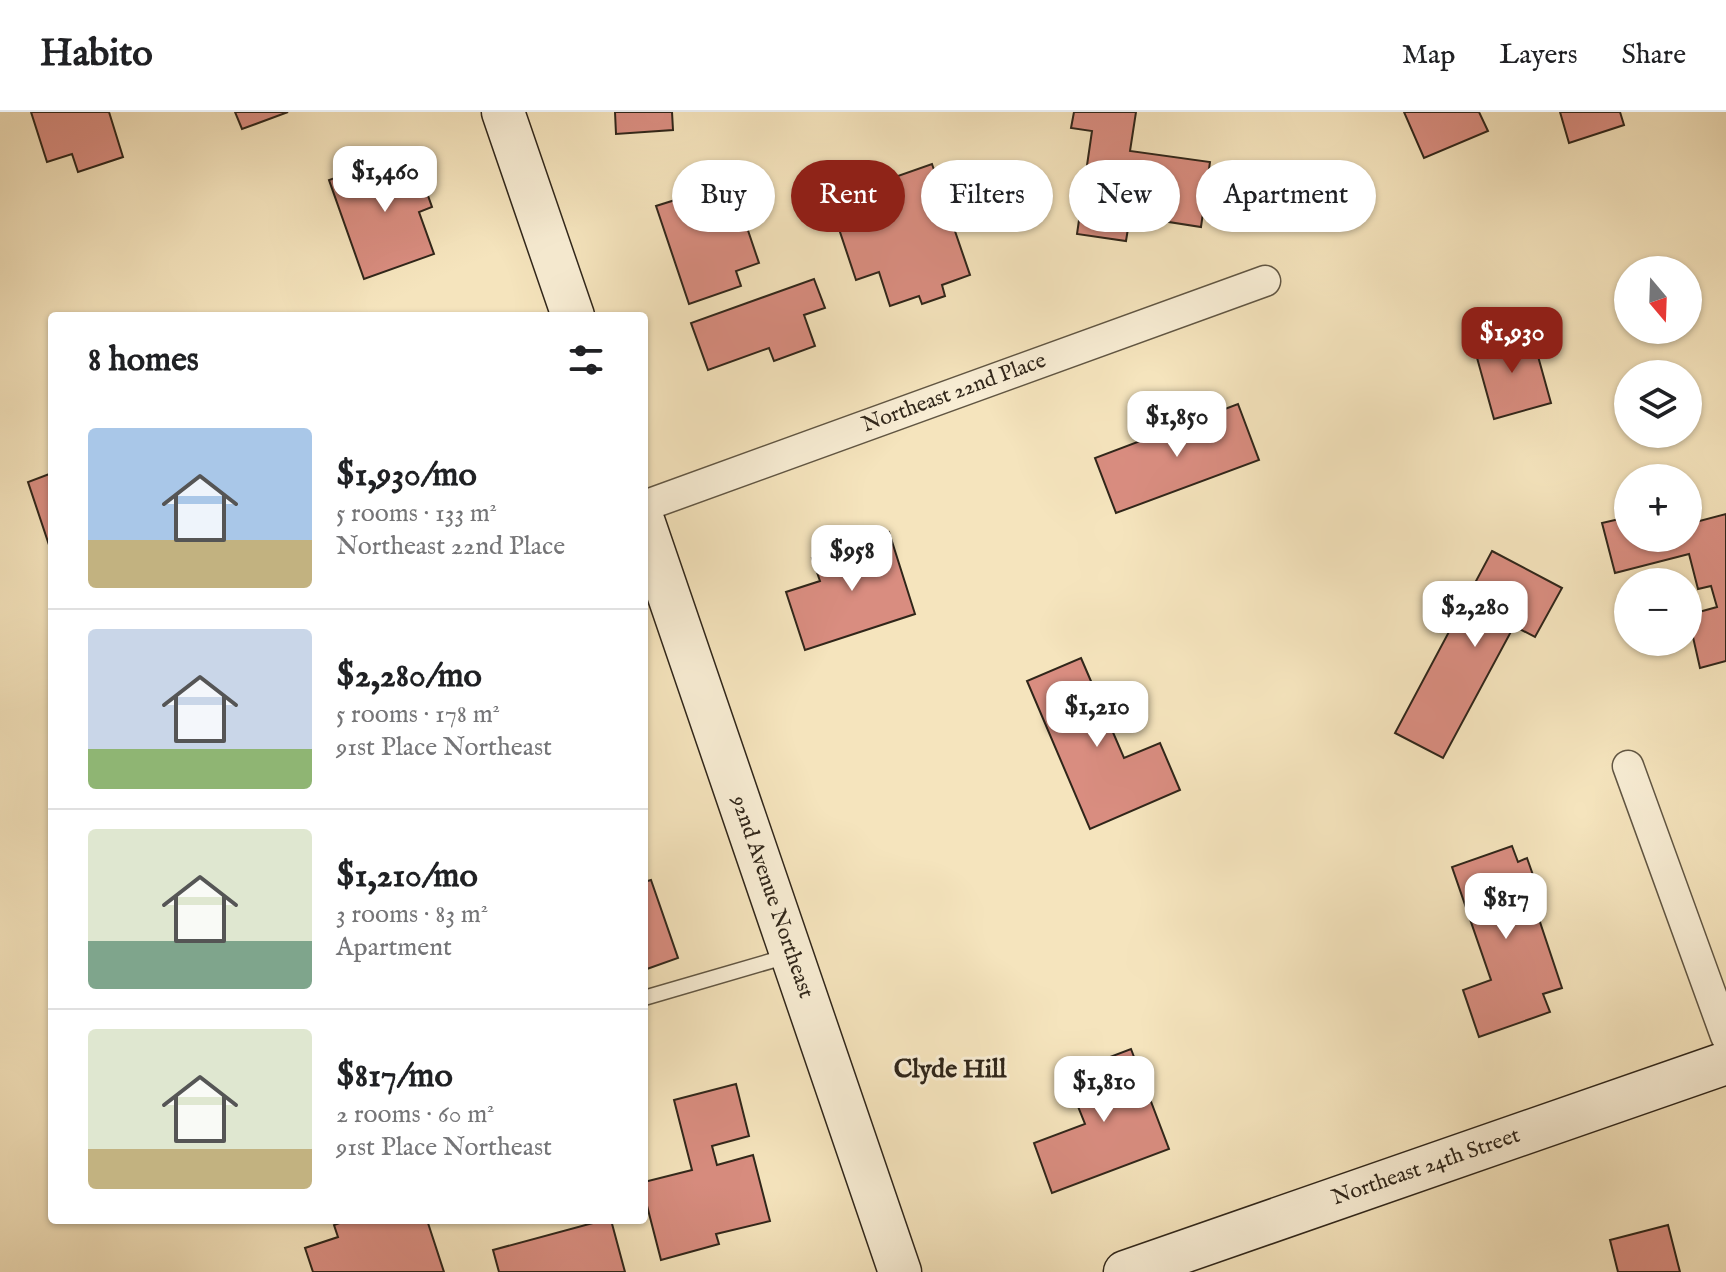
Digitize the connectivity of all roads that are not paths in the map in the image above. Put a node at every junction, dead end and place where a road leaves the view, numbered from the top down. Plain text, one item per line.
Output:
1 (503, 112) edge
2 (1265, 281) dead end
3 (572, 312) edge
4 (648, 505) edge
5 (648, 535) edge
6 (1628, 766) dead end
7 (792, 955) junction
8 (648, 997) edge
9 (1726, 1036) edge
10 (1726, 1063) edge
11 (900, 1272) edge
12 (1125, 1272) edge

1 - 3 main road
2 - 4 street, Northeast 22nd Place
5 - 7 main road, 92nd Avenue Northeast
6 - 9 street
7 - 8 lane
7 - 11 main road, 92nd Avenue Northeast
10 - 12 main road, Northeast 24th Street

